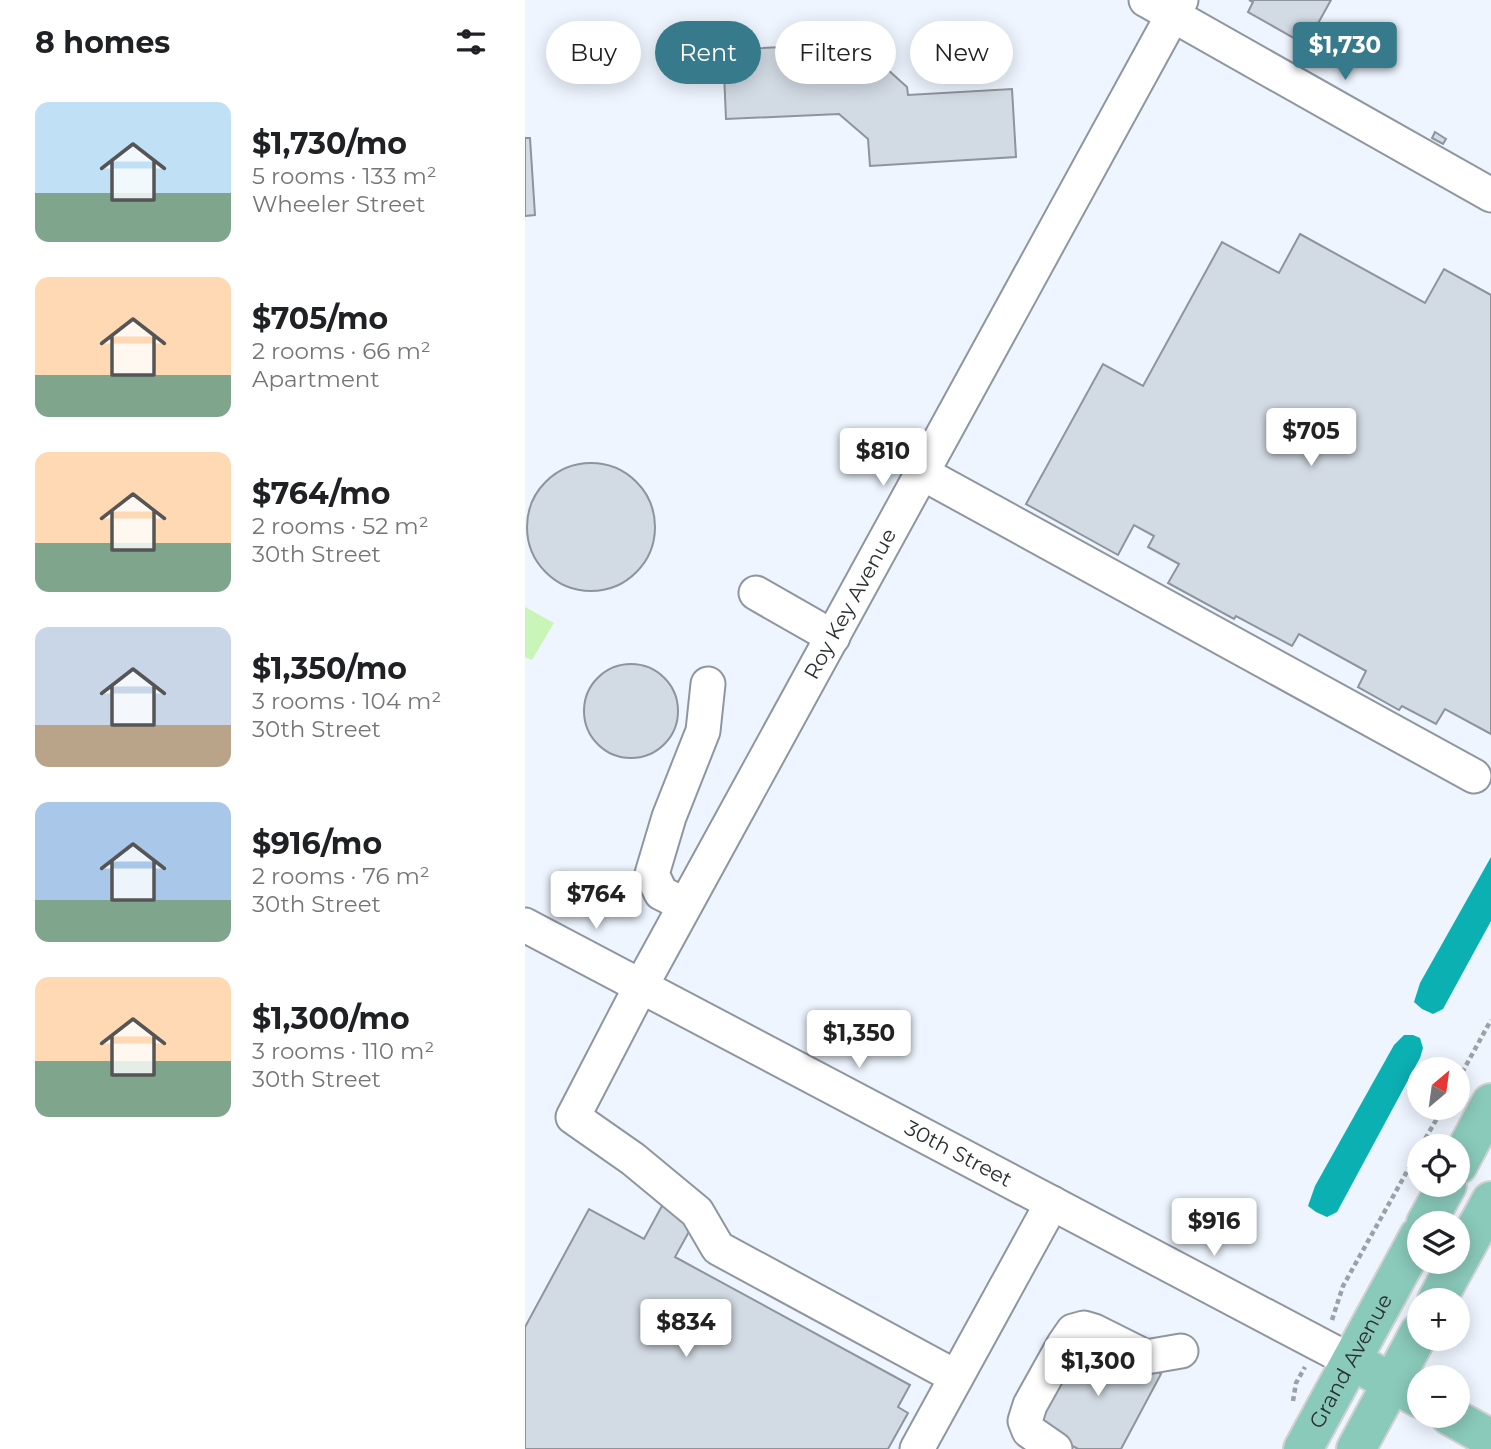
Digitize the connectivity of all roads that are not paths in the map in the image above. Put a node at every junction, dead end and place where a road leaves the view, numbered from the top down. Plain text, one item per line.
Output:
1 (1166, 5) edge
2 (1491, 195) edge
3 (922, 473) junction
4 (756, 593) dead end
5 (833, 637) junction
6 (708, 684) dead end
7 (1474, 776) dead end
8 (685, 905) junction
9 (525, 925) edge
10 (641, 986) junction
11 (1491, 1103) edge
12 (1470, 1142) edge
13 (1491, 1200) edge
14 (1052, 1203) junction
15 (1407, 1258) edge
16 (1443, 1288) edge
17 (1181, 1351) dead end
18 (1415, 1351) edge
19 (1351, 1361) junction
20 (957, 1377) junction
21 (1406, 1391) edge
22 (1470, 1427) edge
23 (1491, 1439) edge
24 (917, 1449) edge
25 (1055, 1449) edge
26 (1303, 1449) edge
27 (1356, 1449) edge

1 - 2 street
1 - 3 street, Roy Key Avenue
3 - 5 street, Roy Key Avenue
3 - 7 street
4 - 5 street
5 - 8 street, Roy Key Avenue
6 - 8 street
8 - 10 street, Roy Key Avenue
9 - 10 street, 30th Street
10 - 14 street, 30th Street
10 - 20 street, Roy Key Avenue
11 - 12 main road
13 - 16 main road
14 - 19 street, 30th Street
14 - 20 street
15 - 19 main road, Grand Avenue
17 - 25 street
18 - 21 main road
19 - 21 main road, 30th Street
19 - 26 main road, Grand Avenue
20 - 24 street
21 - 27 main road
22 - 23 main road

